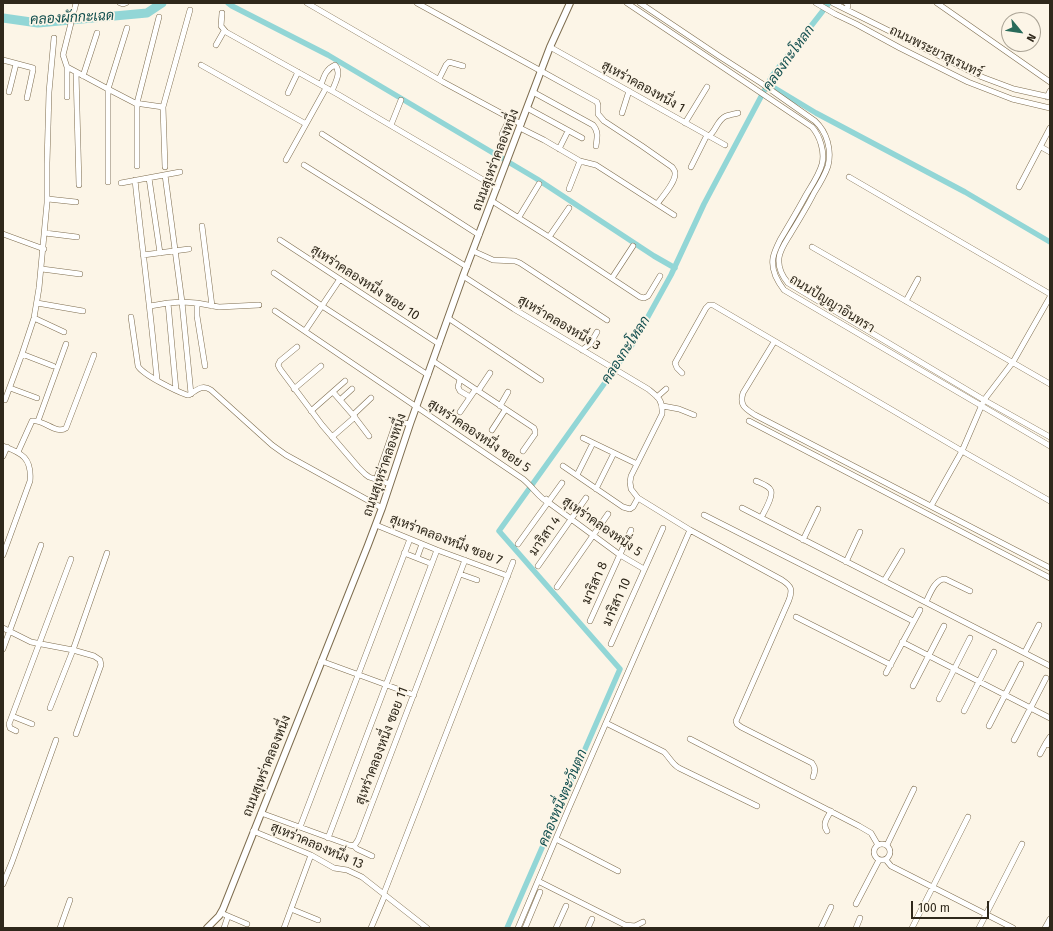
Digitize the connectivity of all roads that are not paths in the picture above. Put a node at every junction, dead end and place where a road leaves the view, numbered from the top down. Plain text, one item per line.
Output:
1 (76, 3) edge
2 (120, 3) edge
3 (126, 3) edge
4 (307, 3) edge
5 (417, 3) edge
6 (570, 3) edge
7 (627, 3) edge
8 (640, 3) edge
9 (817, 3) edge
10 (846, 3) edge
11 (937, 3) edge
12 (835, 4) edge
13 (190, 10) dead end
14 (847, 10) junction
15 (222, 13) dead end
16 (159, 17) dead end
17 (127, 28) dead end
18 (224, 30) junction
19 (97, 34) dead end
20 (54, 38) dead end
21 (216, 45) dead end
22 (550, 48) junction
23 (3, 60) edge
24 (16, 64) junction
25 (201, 65) dead end
26 (463, 66) dead end
27 (67, 67) junction
28 (542, 71) junction
29 (76, 72) junction
30 (298, 72) junction
31 (83, 76) junction
32 (438, 79) junction
33 (1050, 82) edge
34 (321, 85) junction
35 (706, 87) dead end
36 (326, 88) junction
37 (108, 89) junction
38 (332, 91) junction
39 (629, 91) junction
40 (1050, 91) edge
41 (9, 92) dead end
42 (288, 92) dead end
43 (533, 92) junction
44 (66, 97) dead end
45 (1048, 97) edge
46 (27, 98) dead end
47 (402, 100) dead end
48 (137, 103) junction
49 (163, 107) junction
50 (527, 108) junction
51 (1050, 108) edge
52 (622, 112) dead end
53 (738, 113) dead end
54 (510, 118) junction
55 (685, 123) junction
56 (306, 124) junction
57 (391, 125) junction
58 (520, 126) junction
59 (1050, 128) edge
60 (568, 131) junction
61 (322, 134) dead end
62 (502, 134) dead end
63 (708, 135) junction
64 (582, 138) dead end
65 (725, 145) dead end
66 (596, 146) dead end
67 (1041, 147) junction
68 (559, 149) junction
69 (1050, 152) edge
70 (286, 160) dead end
71 (580, 161) junction
72 (304, 165) dead end
73 (136, 166) dead end
74 (165, 167) dead end
75 (692, 167) dead end
76 (180, 172) dead end
77 (166, 175) junction
78 (849, 177) dead end
79 (149, 178) junction
80 (135, 180) junction
81 (108, 182) dead end
82 (121, 183) dead end
83 (538, 184) dead end
84 (79, 185) dead end
85 (1019, 187) dead end
86 (497, 188) junction
87 (569, 189) dead end
88 (48, 199) junction
89 (76, 202) dead end
90 (492, 202) junction
91 (657, 204) junction
92 (569, 208) dead end
93 (674, 215) dead end
94 (519, 218) junction
95 (202, 226) dead end
96 (3, 234) edge
97 (45, 234) junction
98 (479, 235) junction
99 (549, 237) junction
100 (77, 238) dead end
101 (280, 240) dead end
102 (633, 246) dead end
103 (812, 247) dead end
104 (44, 249) junction
105 (189, 249) dead end
106 (175, 251) junction
107 (473, 251) junction
108 (160, 253) junction
109 (143, 255) junction
110 (467, 267) junction
111 (42, 269) junction
112 (274, 273) dead end
113 (80, 274) dead end
114 (463, 276) junction
115 (660, 276) dead end
116 (612, 278) junction
117 (340, 279) junction
118 (918, 279) dead end
119 (1050, 294) edge
120 (1050, 297) edge
121 (906, 301) junction
122 (182, 302) junction
123 (37, 303) junction
124 (168, 303) junction
125 (197, 303) junction
126 (259, 305) dead end
127 (150, 306) junction
128 (212, 306) junction
129 (322, 306) junction
130 (83, 311) dead end
131 (275, 311) dead end
132 (131, 317) dead end
133 (34, 318) junction
134 (448, 318) junction
135 (607, 320) dead end
136 (64, 332) dead end
137 (305, 332) junction
138 (597, 332) dead end
139 (774, 342) junction
140 (66, 344) dead end
141 (439, 344) junction
142 (297, 347) dead end
143 (582, 350) junction
144 (22, 354) junction
145 (94, 355) dead end
146 (433, 361) junction
147 (1013, 362) junction
148 (53, 366) dead end
149 (205, 366) dead end
150 (321, 366) dead end
151 (490, 373) dead end
152 (682, 373) dead end
153 (428, 375) junction
154 (460, 379) junction
155 (157, 380) junction
156 (541, 380) dead end
157 (345, 381) dead end
158 (1050, 384) edge
159 (10, 388) junction
160 (294, 389) junction
161 (352, 389) dead end
162 (666, 389) dead end
163 (176, 390) junction
164 (477, 390) junction
165 (333, 392) junction
166 (508, 392) dead end
167 (191, 394) junction
168 (470, 397) junction
169 (657, 397) junction
170 (37, 398) dead end
171 (371, 398) dead end
172 (5, 400) dead end
173 (340, 400) junction
174 (984, 400) junction
175 (500, 406) junction
176 (663, 406) junction
177 (982, 406) junction
178 (416, 407) junction
179 (506, 410) junction
180 (311, 411) junction
181 (460, 412) dead end
182 (694, 415) dead end
183 (354, 416) junction
184 (38, 421) junction
185 (749, 421) dead end
186 (410, 424) junction
187 (492, 430) dead end
188 (369, 436) dead end
189 (332, 437) junction
190 (1050, 437) edge
191 (583, 438) dead end
192 (593, 443) junction
193 (1050, 446) edge
194 (5, 447) edge
195 (523, 451) dead end
196 (962, 451) junction
197 (18, 452) junction
198 (614, 453) junction
199 (3, 456) edge
200 (637, 464) junction
201 (563, 466) dead end
202 (577, 476) junction
203 (376, 480) junction
204 (756, 481) dead end
205 (562, 483) dead end
206 (390, 484) junction
207 (529, 484) joint
208 (596, 489) junction
209 (586, 498) dead end
210 (638, 498) junction
211 (1050, 501) edge
212 (548, 502) junction
213 (924, 502) junction
214 (934, 507) junction
215 (382, 508) junction
216 (742, 508) dead end
217 (818, 509) dead end
218 (920, 510) junction
219 (608, 514) dead end
220 (704, 515) dead end
221 (932, 516) junction
222 (761, 518) junction
223 (571, 519) junction
224 (376, 525) junction
225 (663, 528) dead end
226 (631, 530) dead end
227 (690, 530) junction
228 (860, 532) dead end
229 (594, 535) junction
230 (410, 539) junction
231 (803, 540) junction
232 (422, 544) junction
233 (518, 544) dead end
234 (41, 545) dead end
235 (437, 550) junction
236 (902, 552) dead end
237 (108, 553) dead end
238 (404, 553) junction
239 (3, 554) edge
240 (620, 555) junction
241 (417, 558) junction
242 (71, 559) dead end
243 (465, 560) junction
244 (513, 562) dead end
245 (846, 562) junction
246 (432, 564) junction
247 (538, 566) dead end
248 (1050, 568) edge
249 (644, 569) junction
250 (460, 574) junction
251 (508, 576) junction
252 (1050, 578) edge
253 (477, 580) dead end
254 (884, 582) junction
255 (557, 587) dead end
256 (970, 591) dead end
257 (926, 602) junction
258 (920, 610) dead end
259 (796, 617) dead end
260 (590, 621) dead end
261 (914, 621) junction
262 (1039, 625) dead end
263 (944, 626) dead end
264 (3, 628) edge
265 (10, 631) junction
266 (970, 638) dead end
267 (902, 642) junction
268 (39, 644) junction
269 (611, 644) dead end
270 (3, 649) edge
271 (73, 650) junction
272 (994, 652) dead end
273 (1024, 652) junction
274 (928, 655) junction
275 (322, 661) junction
276 (1021, 664) dead end
277 (891, 665) junction
278 (1050, 666) edge
279 (955, 669) junction
280 (886, 673) dead end
281 (358, 674) junction
282 (1046, 678) dead end
283 (979, 682) junction
284 (386, 684) junction
285 (912, 686) dead end
286 (414, 695) junction
287 (1005, 695) junction
288 (939, 698) dead end
289 (50, 708) dead end
290 (1031, 708) junction
291 (964, 711) dead end
292 (12, 716) junction
293 (1050, 718) edge
294 (606, 723) junction
295 (32, 724) dead end
296 (989, 726) dead end
297 (16, 732) dead end
298 (76, 734) dead end
299 (1050, 737) edge
300 (690, 739) dead end
301 (56, 740) dead end
302 (1014, 740) dead end
303 (1048, 744) edge
304 (1040, 754) dead end
305 (813, 777) dead end
306 (914, 789) dead end
307 (757, 806) dead end
308 (831, 811) junction
309 (261, 813) junction
310 (968, 817) dead end
311 (300, 827) junction
312 (253, 831) junction
313 (826, 831) dead end
314 (328, 838) junction
315 (556, 838) junction
316 (1022, 844) dead end
317 (878, 845) junction
318 (887, 845) junction
319 (354, 846) junction
320 (311, 855) junction
321 (372, 856) dead end
322 (879, 860) junction
323 (886, 860) junction
324 (618, 871) dead end
325 (538, 881) junction
326 (3, 884) edge
327 (932, 887) junction
328 (540, 892) dead end
329 (384, 894) junction
330 (70, 900) dead end
331 (856, 904) dead end
332 (566, 906) dead end
333 (831, 907) dead end
334 (291, 909) junction
335 (221, 912) junction
336 (986, 914) junction
337 (228, 916) junction
338 (860, 918) dead end
339 (592, 919) dead end
340 (1050, 919) edge
341 (318, 920) dead end
342 (642, 922) dead end
343 (247, 924) dead end
344 (60, 928) edge
345 (209, 928) edge
346 (224, 928) edge
347 (284, 928) edge
348 (371, 928) edge
349 (427, 928) edge
350 (518, 928) edge
351 (525, 928) edge
352 (556, 928) edge
353 (588, 928) edge
354 (821, 928) edge
355 (856, 928) edge
356 (912, 928) edge
357 (978, 928) edge
358 (1013, 928) edge
359 (1046, 928) edge

1 - 27 street
2 - 3 street
4 - 32 street
5 - 28 street
6 - 22 main road, ถนนสุเหร่าคลองหนึ่ง
7 - 177 street, ถนนปัญญาอินทรา
8 - 174 street, ถนนปัญญาอินทรา
9 - 51 street, ถนนพระยาสุเรนทร์
10 - 14 street
11 - 33 street
12 - 14 street, ถนนพระยาสุเรนทร์
13 - 49 street
14 - 45 street, ถนนพระยาสุเรนทร์
15 - 18 street
16 - 48 street
17 - 37 street
18 - 21 street
18 - 30 street
19 - 31 street
20 - 88 street
22 - 28 main road, ถนนสุเหร่าคลองหนึ่ง
22 - 39 street, สุเหร่าคลองหนึ่ง 1
23 - 24 street
24 - 41 street
24 - 46 street
25 - 56 street
26 - 32 street
27 - 29 street
27 - 44 street
28 - 43 main road, ถนนสุเหร่าคลองหนึ่ง
28 - 91 street
29 - 31 street
29 - 84 street
30 - 34 street
30 - 42 street
31 - 37 street
32 - 54 street
34 - 36 street
34 - 38 street
35 - 55 street
36 - 38 street
36 - 56 street
37 - 48 street
37 - 81 street
38 - 57 street
39 - 52 street
39 - 55 street, สุเหร่าคลองหนึ่ง 1
40 - 45 street
43 - 50 main road, ถนนสุเหร่าคลองหนึ่ง
43 - 66 street
47 - 57 street
48 - 49 street
48 - 73 street
49 - 74 street
50 - 58 main road, ถนนสุเหร่าคลองหนึ่ง
50 - 60 street
53 - 63 street
54 - 58 street
54 - 62 street
55 - 63 street, สุเหร่าคลองหนึ่ง 1
56 - 70 street
57 - 86 street
58 - 68 street
58 - 86 main road, ถนนสุเหร่าคลองหนึ่ง
59 - 67 street
60 - 64 street
60 - 68 street
61 - 98 street
63 - 65 street, สุเหร่าคลองหนึ่ง 1
63 - 75 street
67 - 69 street
67 - 85 street
68 - 71 street
71 - 87 street
71 - 91 street
72 - 110 street
76 - 77 street
77 - 79 street
77 - 106 street
78 - 119 street
79 - 80 street
79 - 108 street
80 - 82 street
80 - 109 street
83 - 94 street
86 - 90 main road, ถนนสุเหร่าคลองหนึ่ง
88 - 89 street
88 - 97 street
90 - 94 street
90 - 98 main road, ถนนสุเหร่าคลองหนึ่ง
91 - 93 street
92 - 99 street
94 - 99 street
95 - 128 street
96 - 104 street
97 - 100 street
97 - 104 street
98 - 107 main road, ถนนสุเหร่าคลองหนึ่ง
99 - 116 street
101 - 117 street, สุเหร่าคลองหนึ่ง ซอย 10
102 - 116 street
103 - 121 street
104 - 111 street
105 - 106 street
106 - 108 street
106 - 122 street
107 - 110 main road, ถนนสุเหร่าคลองหนึ่ง
107 - 135 street
108 - 109 street
109 - 127 street
110 - 114 main road, ถนนสุเหร่าคลองหนึ่ง
111 - 113 street
111 - 123 street
112 - 129 street
114 - 134 main road, ถนนสุเหร่าคลองหนึ่ง
114 - 143 street, สุเหร่าคลองหนึ่ง 3
115 - 116 street
117 - 129 street
117 - 141 street, สุเหร่าคลองหนึ่ง ซอย 10
118 - 121 street
120 - 147 street
121 - 147 street
122 - 124 street
122 - 125 street
122 - 167 street
123 - 130 street
123 - 133 street
124 - 127 street
124 - 163 street
125 - 128 street
125 - 149 street
126 - 128 street
127 - 155 street
129 - 137 street
129 - 153 street
131 - 137 street, สุเหร่าคลองหนึ่ง ซอย 5
132 - 155 street
133 - 136 street
133 - 144 street
134 - 141 main road, ถนนสุเหร่าคลองหนึ่ง
134 - 156 street
137 - 178 street, สุเหร่าคลองหนึ่ง ซอย 5
138 - 143 street
139 - 152 street
139 - 196 street
139 - 213 street
140 - 184 street
141 - 146 main road, ถนนสุเหร่าคลองหนึ่ง
142 - 160 street
143 - 169 street, สุเหร่าคลองหนึ่ง 3
144 - 148 street
144 - 159 street
145 - 184 street
146 - 153 main road, ถนนสุเหร่าคลองหนึ่ง
146 - 154 street
147 - 158 street
147 - 174 street
150 - 160 street
151 - 164 street
153 - 178 main road, ถนนสุเหร่าคลองหนึ่ง
154 - 164 street
154 - 168 street
155 - 163 street
157 - 165 street
159 - 170 street
159 - 172 street
160 - 180 street
161 - 173 street
162 - 169 street
163 - 167 street
164 - 168 street
164 - 175 street
165 - 173 street
165 - 180 street
166 - 175 street
167 - 215 street
168 - 181 street
169 - 176 street, สุเหร่าคลองหนึ่ง 3
171 - 183 street
173 - 183 street
174 - 177 street
174 - 190 street, ถนนปัญญาอินทรา
175 - 179 street
176 - 182 street
176 - 200 street
177 - 193 street, ถนนปัญญาอินทรา
177 - 196 street
178 - 186 main road, ถนนสุเหร่าคลองหนึ่ง
178 - 207 street, สุเหร่าคลองหนึ่ง ซอย 5
179 - 187 street
179 - 195 street
180 - 189 street
183 - 188 street
183 - 189 street
184 - 197 street
185 - 218 street
186 - 203 street
186 - 206 main road, ถนนสุเหร่าคลองหนึ่ง
189 - 203 street
191 - 192 street
192 - 198 street
192 - 202 street
194 - 197 street
194 - 199 street
196 - 211 street
196 - 214 street
197 - 239 street
198 - 200 street
198 - 208 street
200 - 210 street
201 - 202 street
202 - 208 street
203 - 206 street
204 - 222 street
205 - 212 street
206 - 215 main road, ถนนสุเหร่าคลองหนึ่ง
207 - 212 street, สุเหร่าคลองหนึ่ง 5
208 - 210 street
209 - 223 street, มาริสา 4
210 - 227 street
212 - 223 street, สุเหร่าคลองหนึ่ง 5
212 - 233 street
213 - 214 street
213 - 218 street
214 - 221 street
214 - 248 street
215 - 224 main road, ถนนสุเหร่าคลองหนึ่ง
216 - 222 street
217 - 231 street
218 - 221 street
219 - 229 street
220 - 261 street
221 - 252 street
222 - 231 street
223 - 229 street, สุเหร่าคลองหนึ่ง 5
223 - 247 street, มาริสา 4
224 - 230 street, สุเหร่าคลองหนึ่ง ซอย 7
224 - 275 main road, ถนนสุเหร่าคลองหนึ่ง
225 - 249 street, มาริสา 10
226 - 240 street, มาริสา 8
227 - 294 street
227 - 305 street
228 - 245 street
229 - 240 street, สุเหร่าคลองหนึ่ง 5
229 - 255 street
230 - 232 street, สุเหร่าคลองหนึ่ง ซอย 7
230 - 238 street
231 - 245 street
232 - 235 street, สุเหร่าคลองหนึ่ง ซอย 7
232 - 241 street
234 - 265 street
235 - 243 street, สุเหร่าคลองหนึ่ง ซอย 7
235 - 246 street
236 - 254 street
237 - 271 street
238 - 241 street
238 - 281 street
240 - 249 street, สุเหร่าคลองหนึ่ง 5
240 - 260 street, มาริสา 8
241 - 246 street
242 - 268 street
243 - 250 street, สุเหร่าคลองหนึ่ง ซอย 11
243 - 251 street, สุเหร่าคลองหนึ่ง ซอย 7
244 - 251 street
245 - 254 street
246 - 284 street
249 - 269 street, มาริสา 10
250 - 253 street
250 - 286 street, สุเหร่าคลองหนึ่ง ซอย 11
251 - 329 street
254 - 257 street
256 - 257 street
257 - 273 street
258 - 261 street
259 - 277 street
261 - 267 street
262 - 273 street
263 - 274 street
264 - 265 street
265 - 268 street
265 - 270 street
266 - 279 street
267 - 274 street
267 - 277 street
268 - 271 street
268 - 292 street
271 - 289 street
271 - 298 street
272 - 283 street
273 - 278 street
274 - 279 street
274 - 285 street
275 - 281 street
275 - 309 main road, ถนนสุเหร่าคลองหนึ่ง
276 - 287 street
277 - 280 street
279 - 283 street
279 - 288 street
281 - 284 street
281 - 311 street
282 - 290 street
283 - 287 street
283 - 291 street
284 - 286 street
284 - 314 street
286 - 319 street, สุเหร่าคลองหนึ่ง ซอย 11
287 - 290 street
287 - 296 street
290 - 293 street
290 - 302 street
292 - 295 street
292 - 297 street
294 - 307 street
294 - 315 street
299 - 303 street
300 - 308 street
301 - 326 street
303 - 304 street
306 - 318 street
308 - 313 street
308 - 317 street
309 - 311 street
309 - 312 main road, ถนนสุเหร่าคลองหนึ่ง
310 - 327 street
311 - 314 street
312 - 320 street, สุเหร่าคลองหนึ่ง 13
312 - 335 main road, ถนนสุเหร่าคลองหนึ่ง
314 - 319 street
315 - 324 street
315 - 325 street
316 - 336 street
317 - 318 street
317 - 322 street
318 - 323 street
319 - 321 street
320 - 329 street, สุเหร่าคลองหนึ่ง 13
320 - 334 street
322 - 323 street
322 - 331 street
323 - 327 street
325 - 342 street
325 - 350 street
327 - 336 street
327 - 356 street
328 - 351 street
329 - 348 street
329 - 349 street, สุเหร่าคลองหนึ่ง 13
330 - 344 street
332 - 352 street
333 - 354 street
334 - 341 street
334 - 347 street
335 - 337 street
335 - 345 main road, ถนนสุเหร่าคลองหนึ่ง
336 - 357 street
336 - 358 street
337 - 343 street
337 - 346 street
338 - 355 street
339 - 353 street
340 - 359 street

